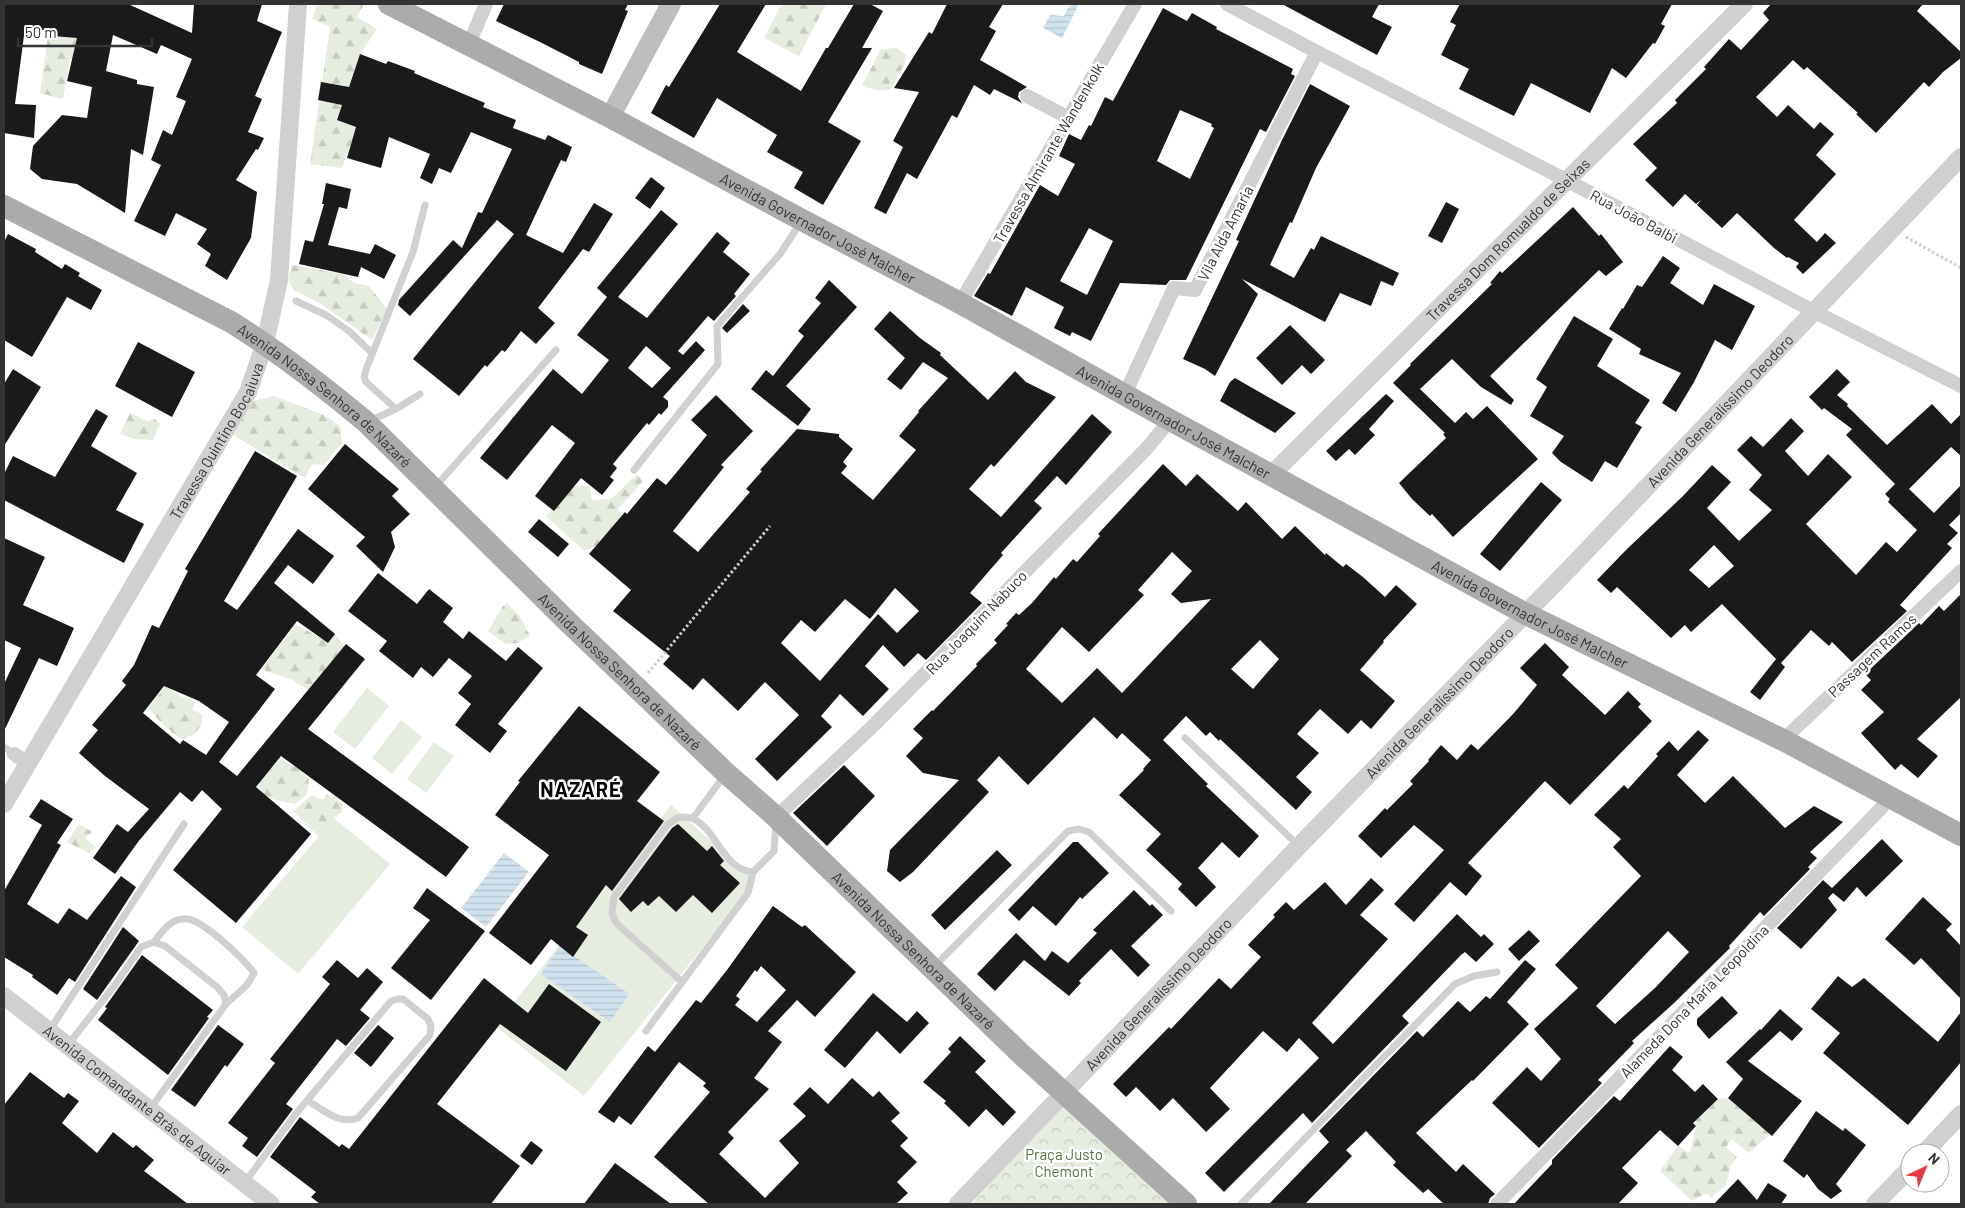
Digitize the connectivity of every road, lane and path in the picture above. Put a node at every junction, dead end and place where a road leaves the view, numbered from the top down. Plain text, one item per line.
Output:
1 (298, 4) edge
2 (389, 4) edge
3 (486, 4) edge
4 (671, 4) edge
5 (1135, 4) edge
6 (1227, 4) edge
7 (1744, 4) edge
8 (470, 44) junction
9 (1317, 52) junction
10 (1027, 96) dead end
11 (610, 117) junction
12 (1068, 118) junction
13 (1961, 157) edge
14 (1566, 180) junction
15 (425, 205) dead end
16 (4, 206) edge
17 (802, 220) junction
18 (1892, 229) junction
19 (1961, 268) edge
20 (296, 301) dead end
21 (960, 302) junction
22 (1815, 312) junction
23 (265, 343) junction
24 (556, 350) dead end
25 (372, 353) junction
26 (1961, 386) edge
27 (420, 394) dead end
28 (1125, 394) junction
29 (396, 409) junction
30 (1170, 420) junction
31 (366, 422) junction
32 (634, 470) dead end
33 (1271, 475) junction
34 (433, 489) junction
35 (770, 526) dead end
36 (1961, 571) edge
37 (1526, 614) junction
38 (636, 687) junction
39 (1185, 738) dead end
40 (1782, 740) junction
41 (15, 755) edge
42 (726, 773) junction
43 (1891, 798) junction
44 (4, 804) edge
45 (776, 817) junction
46 (693, 818) junction
47 (184, 824) dead end
48 (1961, 835) edge
49 (1299, 846) junction
50 (753, 872) junction
51 (1171, 911) dead end
52 (154, 942) junction
53 (933, 969) junction
54 (1497, 972) dead end
55 (681, 981) junction
56 (4, 996) edge
57 (226, 1004) junction
58 (646, 1031) dead end
59 (49, 1032) junction
60 (67, 1046) junction
61 (1064, 1092) junction
62 (308, 1101) junction
63 (149, 1110) junction
64 (1961, 1114) edge
65 (1933, 1143) edge
66 (1900, 1178) edge
67 (244, 1184) junction
68 (270, 1204) edge
69 (958, 1204) edge
70 (1186, 1204) edge
71 (1240, 1204) edge
72 (1497, 1204) edge
73 (1875, 1204) edge

1 - 23 street, Travessa Quintino Bocaiuva
2 - 8 main road, Avenida Governador José Malcher
3 - 8 street
4 - 11 main road
5 - 12 street, Travessa Almirante Wandenkolk
6 - 9 street, Rua João Balbi
7 - 14 street, Travessa Dom Romualdo de Seixas
8 - 11 main road, Avenida Governador José Malcher
9 - 14 street, Rua João Balbi
9 - 28 street, Vila Alda Amaria
10 - 12 street
11 - 17 main road, Avenida Governador José Malcher
12 - 21 street, Travessa Almirante Wandenkolk
13 - 18 street, Avenida Generalíssimo Deodoro
14 - 22 street, Rua João Balbi
14 - 33 street, Travessa Dom Romualdo de Seixas
15 - 25 lane
16 - 23 main road, Avenida Nossa Senhora de Nazaré
17 - 21 main road, Avenida Governador José Malcher
17 - 32 lane
18 - 19 path
18 - 22 street, Avenida Generalíssimo Deodoro
20 - 25 lane
21 - 28 main road, Avenida Governador José Malcher
22 - 26 street, Rua João Balbi
22 - 37 street, Avenida Generalíssimo Deodoro
23 - 31 main road, Avenida Nossa Senhora de Nazaré
23 - 41 street, Travessa Quintino Bocaiuva
24 - 34 lane
25 - 29 lane
27 - 29 lane
28 - 30 main road, Avenida Governador José Malcher
29 - 31 lane
30 - 33 main road, Avenida Governador José Malcher
30 - 45 street, Rua Joaquim Nabuco
31 - 34 main road, Avenida Nossa Senhora de Nazaré
33 - 37 main road, Avenida Governador José Malcher
34 - 38 main road, Avenida Nossa Senhora de Nazaré
35 - 38 path
36 - 40 street, Passagem Ramos
37 - 40 main road, Avenida Governador José Malcher
37 - 49 street, Avenida Generalíssimo Deodoro
38 - 42 main road, Avenida Nossa Senhora de Nazaré
39 - 49 lane
40 - 43 main road, Avenida Governador José Malcher
41 - 44 street, Travessa Quintino Bocaiuva
42 - 45 main road, Avenida Nossa Senhora de Nazaré
42 - 46 lane
43 - 48 main road, Avenida Governador José Malcher
43 - 72 street, Alameda Dona Maria Leopoldina
45 - 50 lane
45 - 53 main road, Avenida Nossa Senhora de Nazaré
46 - 50 lane
46 - 55 lane
47 - 59 lane
49 - 61 street, Avenida Generalíssimo Deodoro
50 - 55 lane
51 - 53 lane
52 - 57 lane
52 - 57 lane
52 - 60 lane
53 - 61 main road, Avenida Nossa Senhora de Nazaré
54 - 71 lane
55 - 58 lane
56 - 59 street, Avenida Comandante Brás de Aguiar
57 - 63 lane
59 - 60 street, Avenida Comandante Brás de Aguiar
60 - 63 street, Avenida Comandante Brás de Aguiar
61 - 69 street, Avenida Generalíssimo Deodoro
61 - 70 main road, Avenida Nossa Senhora de Nazaré
62 - 62 lane
62 - 67 lane
63 - 67 street, Avenida Comandante Brás de Aguiar
64 - 65 street
66 - 73 street
67 - 68 street, Avenida Comandante Brás de Aguiar

